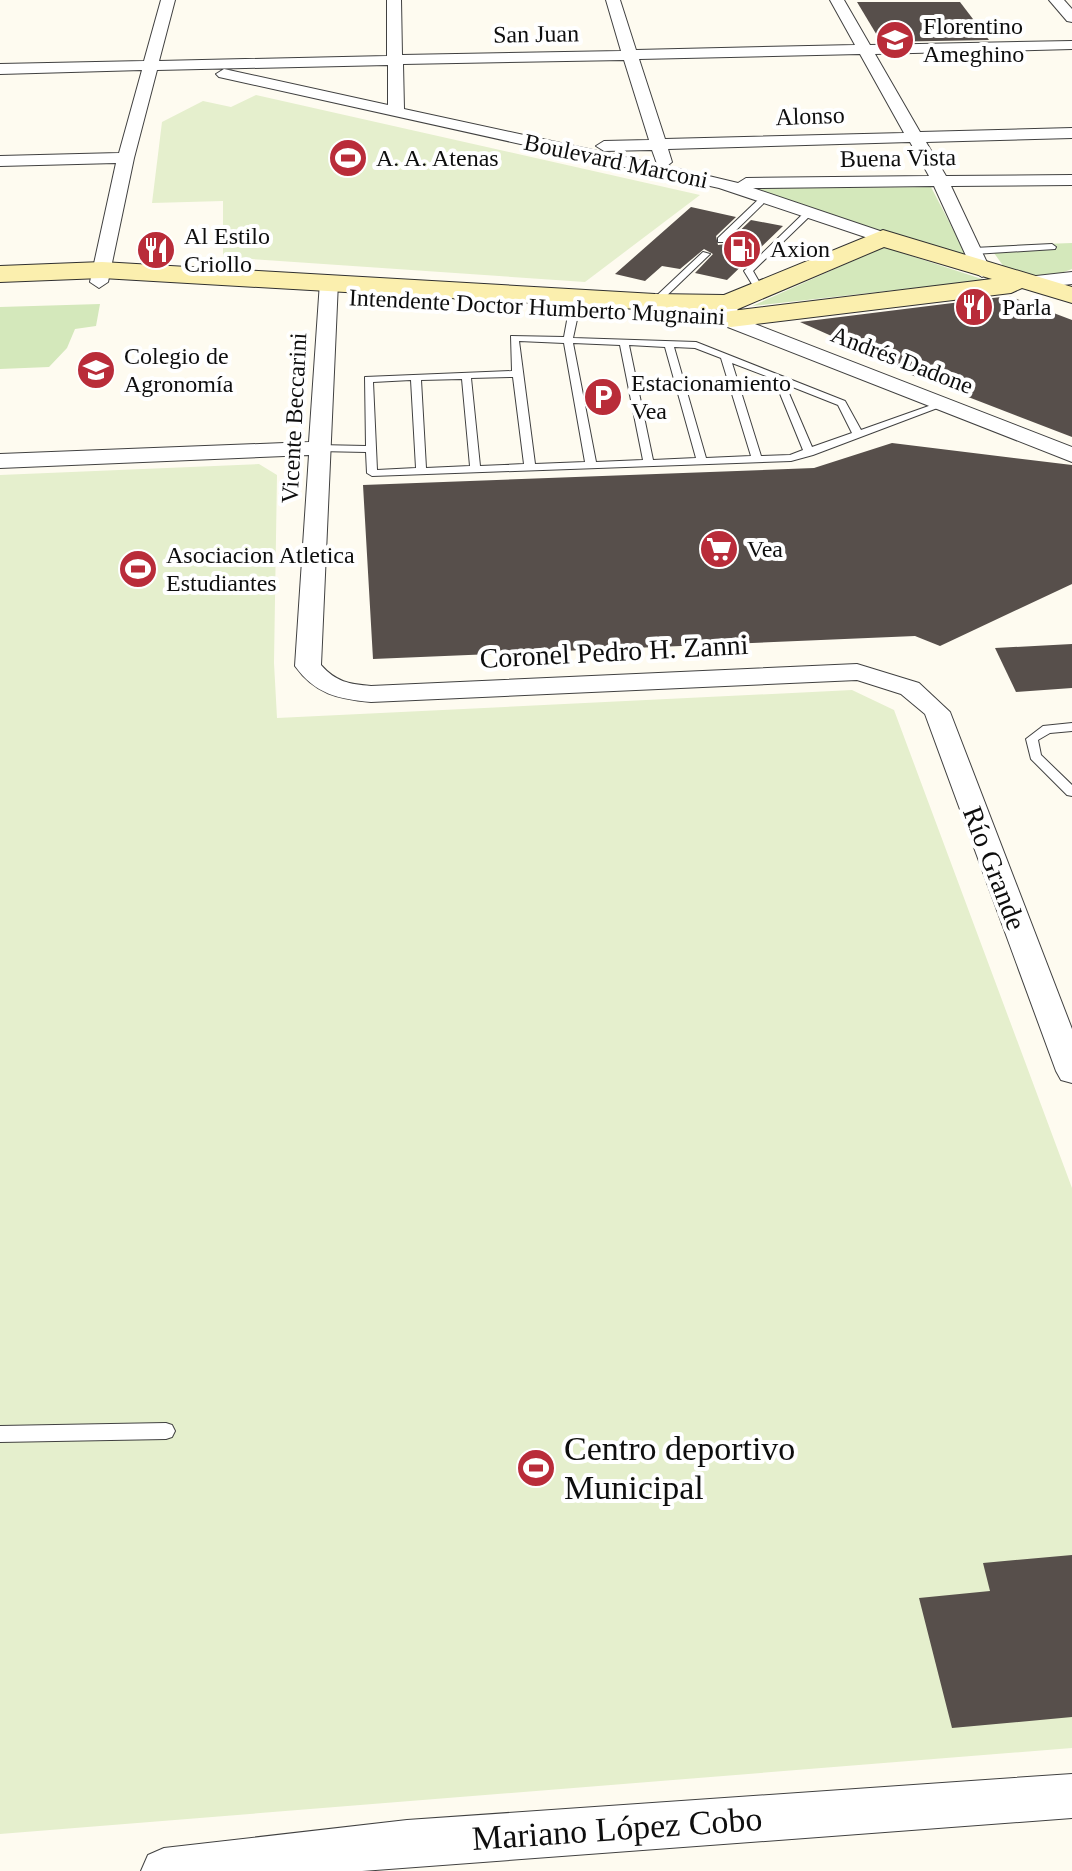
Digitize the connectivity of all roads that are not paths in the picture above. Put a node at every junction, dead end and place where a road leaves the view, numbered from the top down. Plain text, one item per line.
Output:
1 (168, 0) edge
2 (394, 0) edge
3 (613, 0) edge
4 (837, 0) edge
5 (1056, 0) edge
6 (1072, 18) edge
7 (1072, 45) edge
8 (866, 50) junction
9 (631, 57) junction
10 (394, 61) junction
11 (151, 65) junction
12 (0, 69) edge
13 (241, 79) junction
14 (142, 97) junction
15 (396, 114) junction
16 (1072, 133) edge
17 (915, 137) junction
18 (659, 144) junction
19 (550, 147) junction
20 (126, 158) junction
21 (0, 161) edge
22 (667, 171) junction
23 (1072, 180) edge
24 (940, 181) junction
25 (724, 184) junction
26 (765, 198) junction
27 (809, 213) junction
28 (883, 238) junction
29 (721, 240) dead end
30 (1052, 247) dead end
31 (706, 254) dead end
32 (978, 261) junction
33 (0, 274) edge
34 (100, 276) junction
35 (1072, 278) edge
36 (1022, 284) junction
37 (0, 285) edge
38 (328, 288) junction
39 (761, 292) junction
40 (1072, 295) edge
41 (655, 302) junction
42 (1072, 308) edge
43 (574, 310) junction
44 (728, 311) junction
45 (568, 341) junction
46 (624, 343) junction
47 (669, 344) junction
48 (725, 356) junction
49 (517, 374) junction
50 (466, 375) junction
51 (416, 377) junction
52 (778, 378) junction
53 (943, 404) junction
54 (858, 434) junction
55 (318, 448) junction
56 (371, 449) junction
57 (809, 453) junction
58 (1072, 455) edge
59 (757, 460) junction
60 (0, 461) edge
61 (702, 462) junction
62 (649, 463) junction
63 (591, 465) junction
64 (530, 468) junction
65 (475, 470) junction
66 (421, 471) junction
67 (898, 682) joint
68 (332, 690) joint
69 (1072, 727) edge
70 (1072, 792) edge
71 (1072, 1071) edge
72 (166, 1431) dead end
73 (0, 1434) edge
74 (1072, 1796) edge
75 (164, 1871) edge

1 - 11 street
2 - 10 street
3 - 9 street
4 - 8 street
5 - 6 street
7 - 8 street, San Juan
8 - 9 street, San Juan
8 - 17 street
9 - 10 street, San Juan
9 - 18 street
10 - 11 street, San Juan
10 - 15 street
11 - 12 street, San Juan
11 - 13 street, Boulevard Marconi
11 - 14 street
13 - 14 street, Boulevard Marconi
13 - 15 street, Boulevard Marconi
14 - 20 street
15 - 19 street, Boulevard Marconi
16 - 17 street, Alonso
17 - 18 street, Alonso
17 - 24 street
18 - 19 street, Alonso
18 - 22 street
19 - 22 street, Boulevard Marconi
20 - 21 street
20 - 34 street
22 - 25 street, Boulevard Marconi
23 - 24 street, Buena Vista
24 - 25 street, Buena Vista
24 - 32 street
25 - 26 street, Boulevard Marconi
26 - 27 street, Boulevard Marconi
26 - 29 lane
27 - 28 street, Boulevard Marconi
27 - 39 lane
28 - 32 main road, Boulevard Marconi
28 - 39 main road, Intendente Doctor Humberto Mugnaini
30 - 32 lane
31 - 41 lane
32 - 36 main road, Boulevard Marconi
33 - 34 main road, Intendente Doctor Humberto Mugnaini
34 - 37 main road, Intendente Doctor Humberto Mugnaini
34 - 38 main road, Intendente Doctor Humberto Mugnaini
35 - 36 street, Intendente Doctor Humberto Mugnaini
36 - 40 main road, Boulevard Marconi
36 - 42 main road, Boulevard Marconi
36 - 44 main road, Intendente Doctor Humberto Mugnaini
38 - 41 main road, Intendente Doctor Humberto Mugnaini
38 - 43 main road, Intendente Doctor Humberto Mugnaini
38 - 55 street, Vicente Beccarini
39 - 44 main road, Intendente Doctor Humberto Mugnaini
41 - 44 main road, Intendente Doctor Humberto Mugnaini
43 - 44 main road, Intendente Doctor Humberto Mugnaini
43 - 45 lane
44 - 53 street, Andrés Dadone
45 - 46 lane
45 - 49 lane
45 - 63 lane
46 - 47 lane
46 - 62 lane
47 - 48 lane
47 - 61 lane
48 - 52 lane
48 - 59 lane
49 - 50 lane
49 - 64 lane
50 - 51 lane
50 - 65 lane
51 - 56 lane
51 - 66 lane
52 - 54 lane
52 - 57 lane
53 - 54 lane
53 - 58 street, Andrés Dadone
54 - 57 lane
55 - 56 lane
55 - 60 street
55 - 68 street, Vicente Beccarini
56 - 66 lane
57 - 59 lane
59 - 61 lane
61 - 62 lane
62 - 63 lane
63 - 64 lane
64 - 65 lane
65 - 66 lane
67 - 68 street, Coronel Pedro H. Zanni
67 - 71 street, Río Grande
69 - 70 lane
72 - 73 lane
74 - 75 street, Mariano López Cobo

